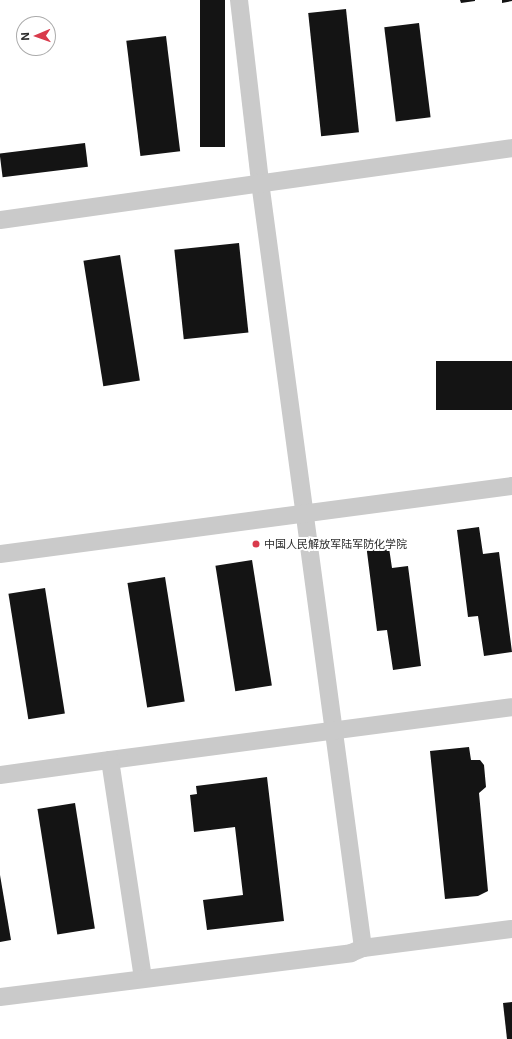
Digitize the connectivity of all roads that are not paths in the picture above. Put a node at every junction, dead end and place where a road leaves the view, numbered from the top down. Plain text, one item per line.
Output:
1 (239, 0) edge
2 (512, 148) edge
3 (260, 182) junction
4 (0, 220) edge
5 (512, 486) edge
6 (304, 513) junction
7 (0, 554) edge
8 (512, 707) edge
9 (334, 730) junction
10 (110, 760) junction
11 (0, 775) edge
12 (512, 929) edge
13 (363, 948) junction
14 (143, 977) junction
15 (0, 997) edge

1 - 3 street
2 - 3 street
3 - 4 street
3 - 6 street
5 - 6 street
6 - 7 street
6 - 9 street
8 - 9 street
9 - 10 street
9 - 13 street
10 - 11 street
10 - 14 street
12 - 13 street
13 - 14 street
14 - 15 street

